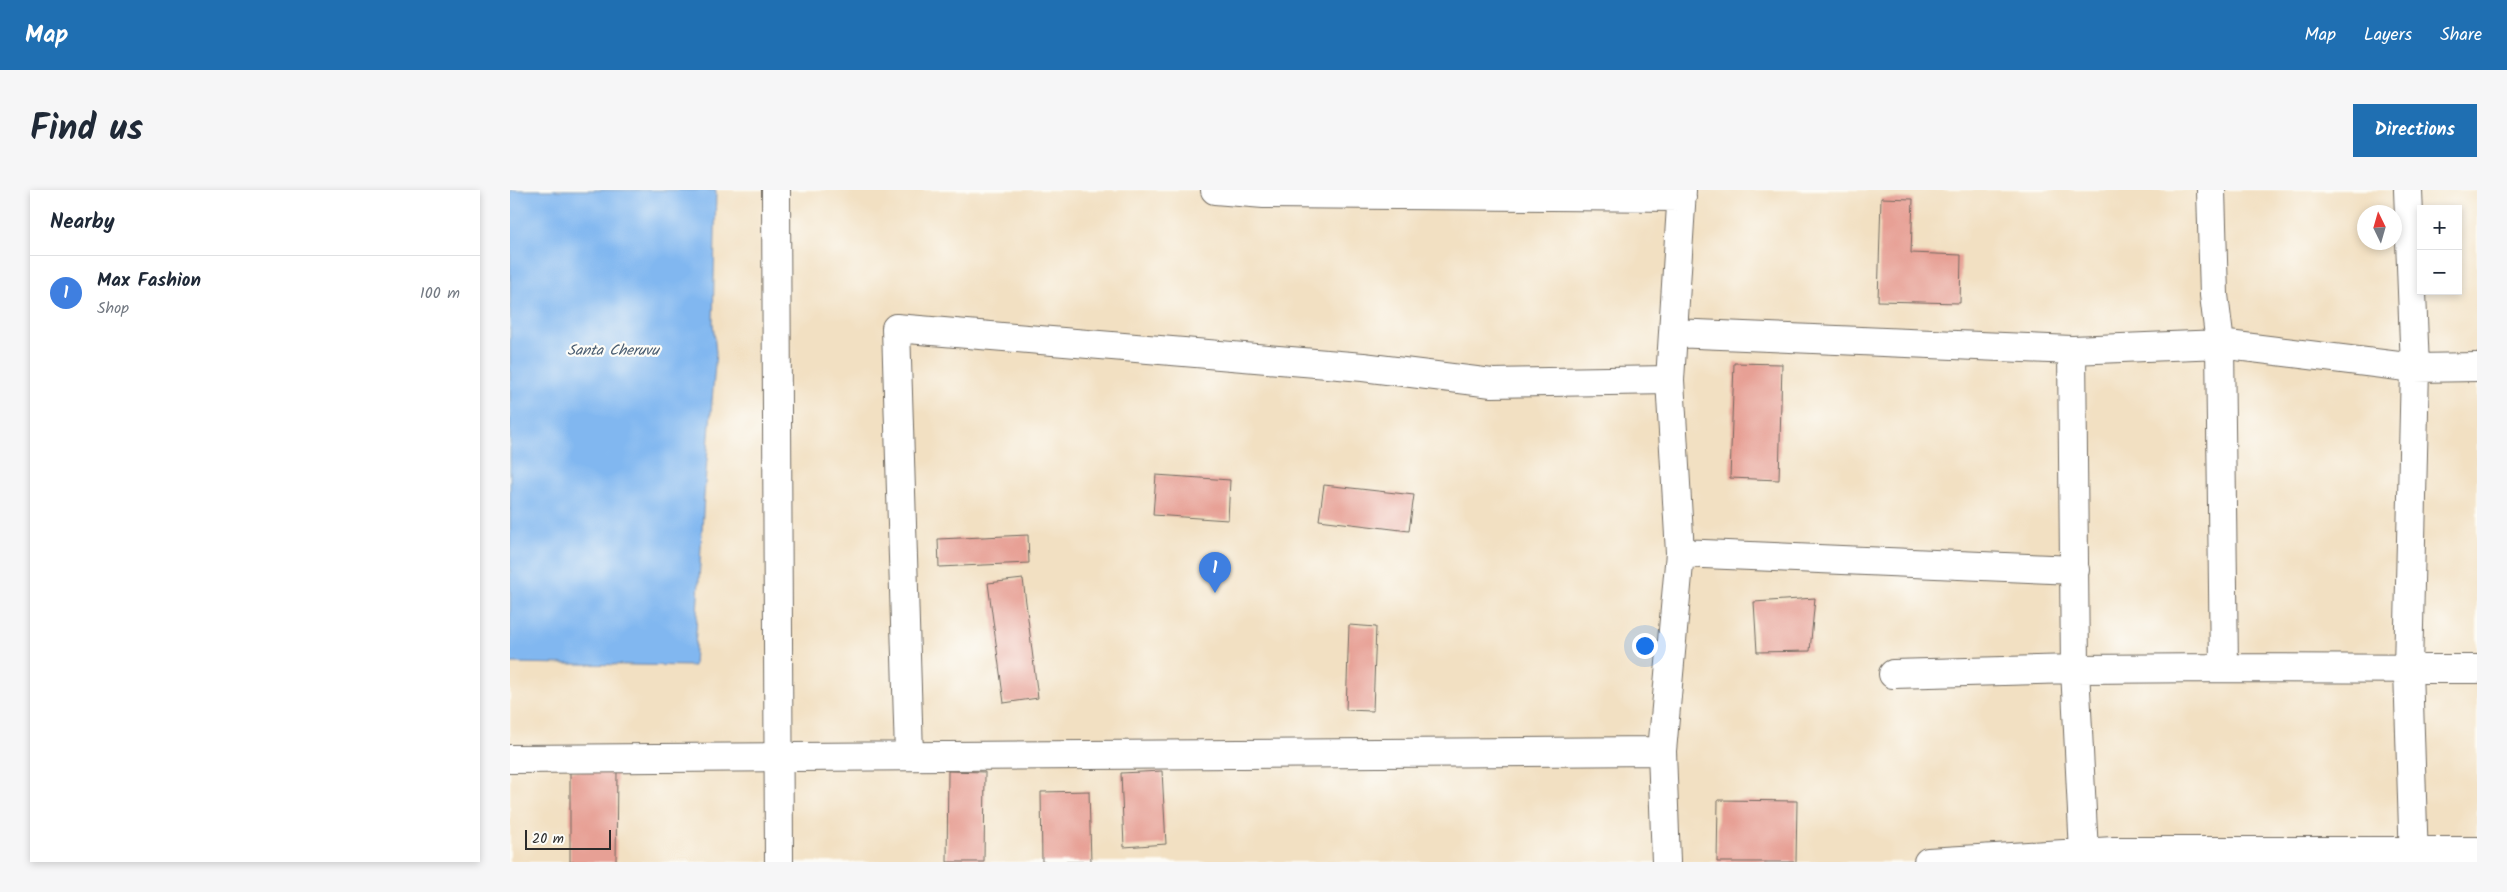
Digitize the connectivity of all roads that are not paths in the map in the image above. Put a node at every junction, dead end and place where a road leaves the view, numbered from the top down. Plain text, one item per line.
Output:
1 (776, 190) edge
2 (1214, 190) edge
3 (2210, 190) edge
4 (2408, 190) edge
5 (1682, 193) edge
6 (1673, 333) junction
7 (2220, 344) junction
8 (2072, 350) junction
9 (2477, 367) edge
10 (2415, 368) junction
11 (1670, 380) junction
12 (1680, 553) junction
13 (2075, 570) junction
14 (2224, 668) junction
15 (2408, 668) junction
16 (2075, 669) junction
17 (2477, 669) edge
18 (1893, 674) dead end
19 (1662, 751) junction
20 (909, 754) junction
21 (779, 755) junction
22 (510, 759) edge
23 (2477, 851) edge
24 (2084, 853) junction
25 (2414, 857) edge
26 (779, 862) edge
27 (1666, 862) edge
28 (1928, 862) edge

1 - 21 street
2 - 5 street
3 - 7 street
4 - 10 street
5 - 6 street
6 - 8 street
6 - 11 street
7 - 8 street
7 - 10 street
7 - 14 street
8 - 13 street
9 - 10 street
10 - 15 street
11 - 12 street
11 - 20 street
12 - 13 street
12 - 19 street
13 - 16 street
14 - 15 street
14 - 16 street
15 - 17 street
15 - 25 street
16 - 18 street
16 - 24 street
19 - 20 street
19 - 27 street
20 - 21 street
21 - 22 street
21 - 26 street
23 - 25 street
24 - 25 street
24 - 28 street

